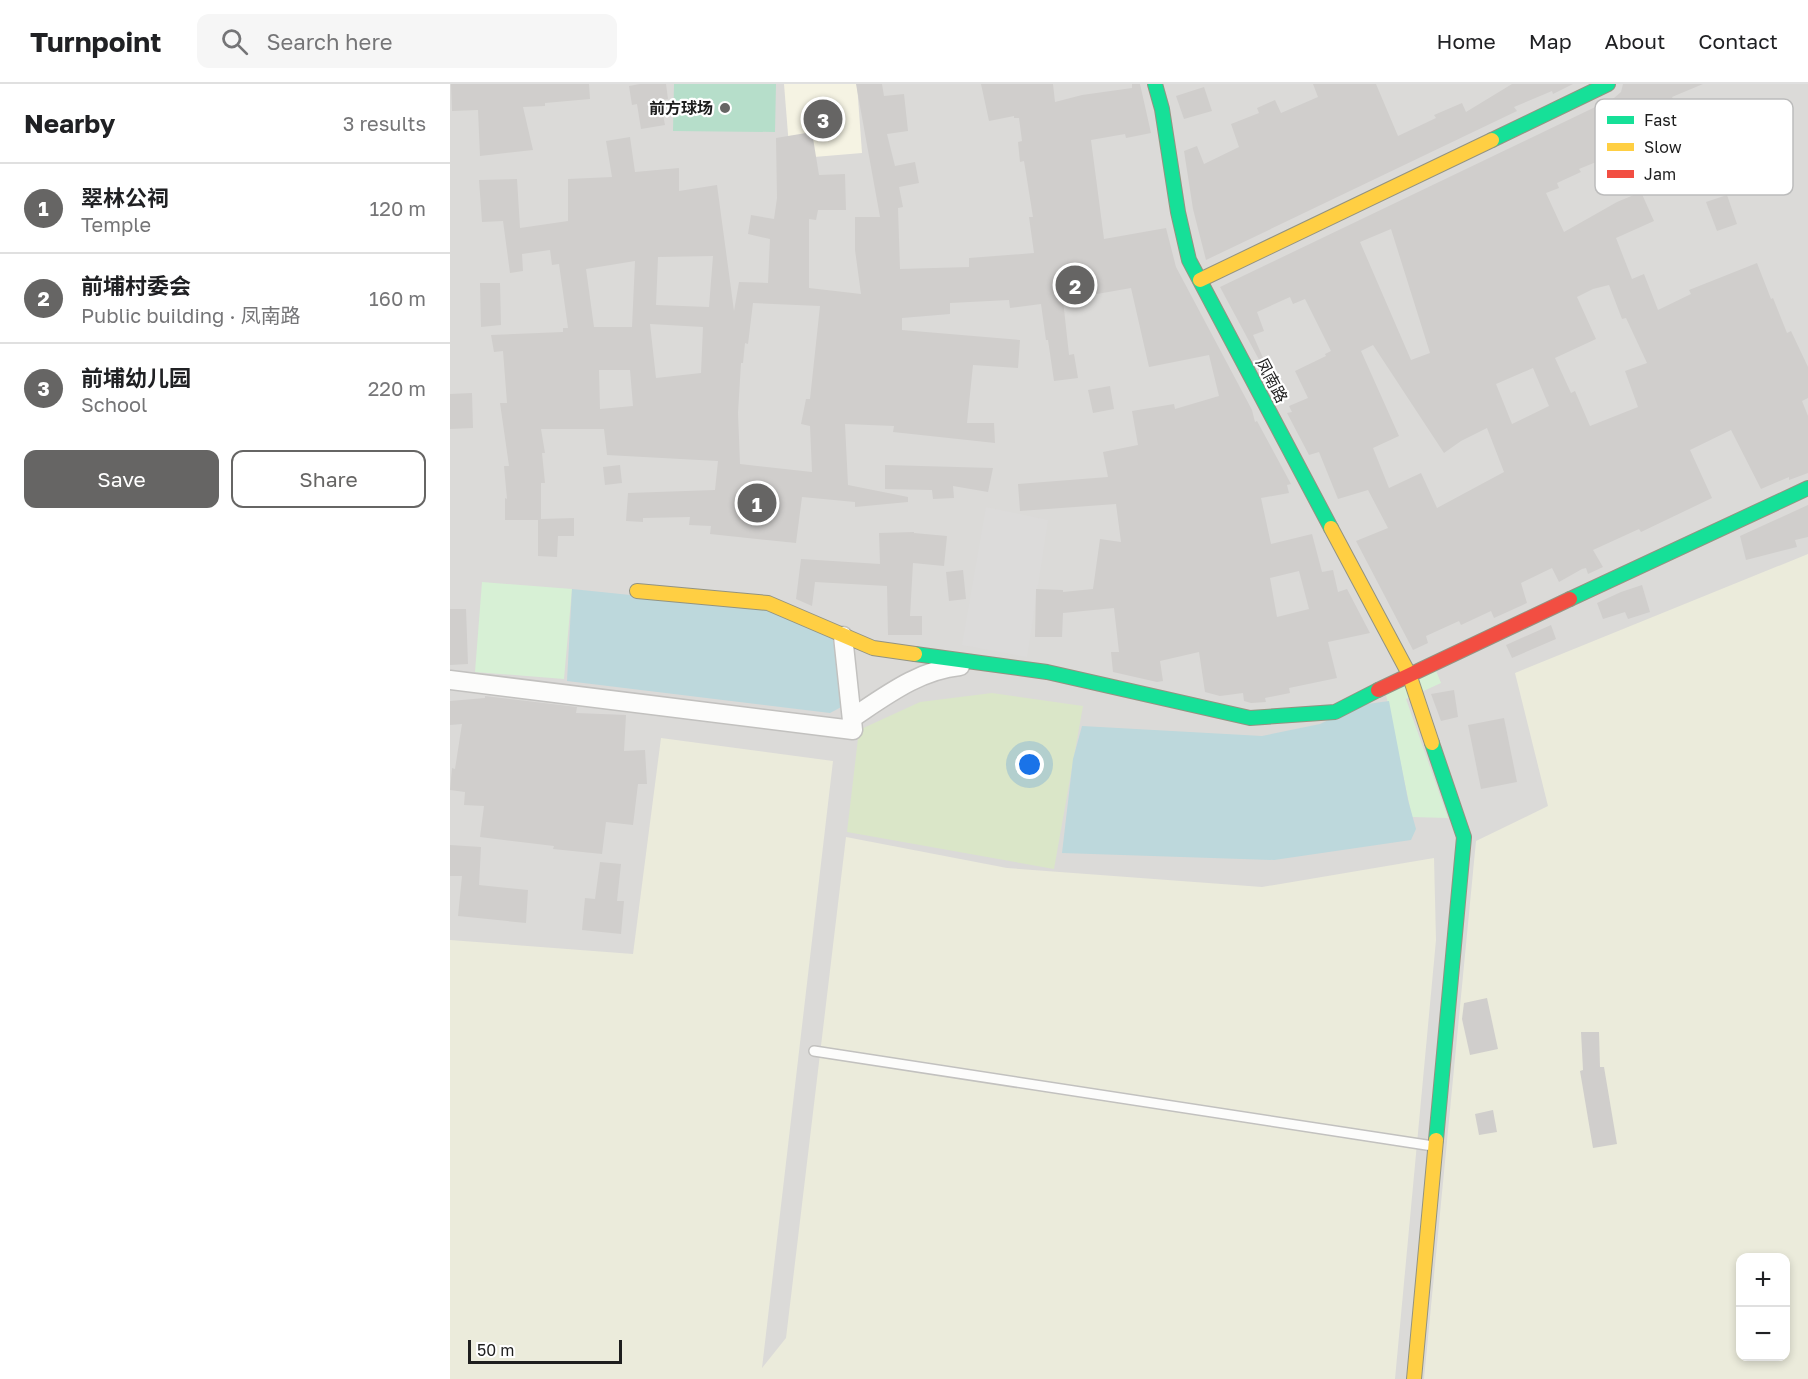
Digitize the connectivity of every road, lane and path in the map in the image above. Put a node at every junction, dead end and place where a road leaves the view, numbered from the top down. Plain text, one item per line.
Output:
1 (1155, 84) edge
2 (1608, 84) edge
3 (1200, 280) junction
4 (1808, 488) edge
5 (637, 591) dead end
6 (843, 636) junction
7 (984, 663) junction
8 (1409, 674) junction
9 (450, 680) edge
10 (855, 716) dead end
11 (814, 1051) dead end
12 (1435, 1146) junction
13 (1414, 1379) edge

1 - 3 street, 凤南路
2 - 3 street
3 - 8 street, 凤南路
4 - 8 street
5 - 6 street
6 - 7 street
6 - 9 street
7 - 8 street
7 - 10 street
8 - 12 street, 凤南路
11 - 12 lane
12 - 13 street, 凤南路

